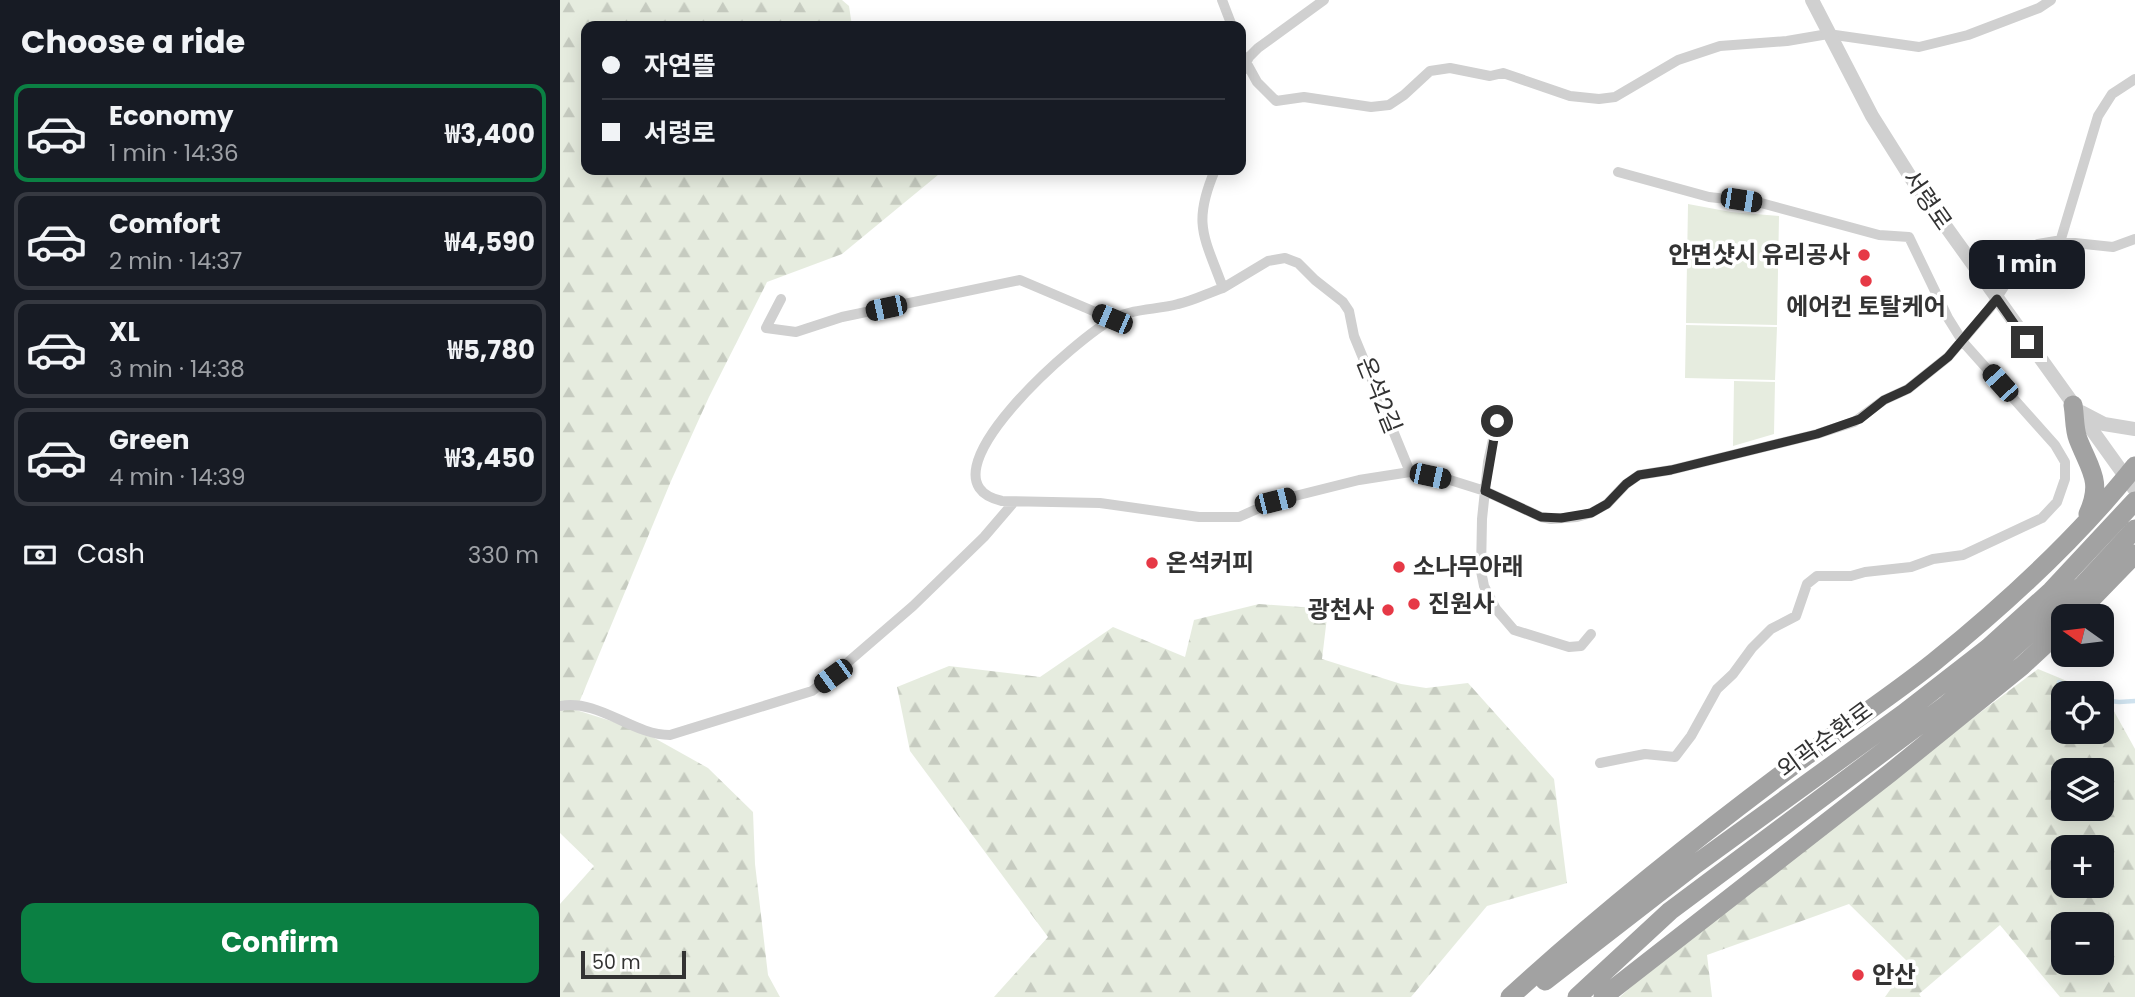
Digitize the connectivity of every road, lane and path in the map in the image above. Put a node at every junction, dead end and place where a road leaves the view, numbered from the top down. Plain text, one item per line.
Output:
1 (1222, 0) edge
2 (1324, 0) edge
3 (1812, 0) edge
4 (2051, 0) edge
5 (1230, 21) edge
6 (1828, 34) junction
7 (1246, 55) edge
8 (1246, 62) edge
9 (2135, 79) edge
10 (1618, 172) dead end
11 (1213, 175) edge
12 (2135, 239) edge
13 (2060, 242) junction
14 (1223, 288) junction
15 (781, 299) dead end
16 (1997, 299) junction
17 (1112, 319) junction
18 (1963, 342) junction
19 (2073, 405) junction
20 (1497, 421) dead end
21 (2135, 429) edge
22 (1410, 472) junction
23 (2132, 478) edge
24 (1485, 491) junction
25 (2135, 501) edge
26 (1014, 502) junction
27 (2082, 526) junction
28 (2135, 529) edge
29 (2135, 554) edge
30 (2135, 568) edge
31 (2108, 581) junction
32 (2086, 604) edge
33 (1591, 634) dead end
34 (2051, 639) edge
35 (1975, 669) junction
36 (560, 706) edge
37 (1600, 763) dead end
38 (1510, 997) edge
39 (1525, 997) edge
40 (1577, 997) edge
41 (1602, 997) edge

1 - 5 street
2 - 7 street
3 - 6 street, 서령로
4 - 6 street
6 - 8 street
6 - 16 street, 서령로
9 - 13 street
10 - 18 street
11 - 14 street
12 - 13 street
13 - 16 street
14 - 17 street
14 - 22 street, 온석2길
15 - 17 street
16 - 18 street
16 - 19 street, 서령로
17 - 26 street
18 - 24 street
18 - 37 street
19 - 21 street
19 - 23 street, 서령로
19 - 27 highway
20 - 24 street
22 - 24 street
22 - 26 street
23 - 27 highway
24 - 33 street
25 - 35 highway, 외곽순환로
26 - 36 street
27 - 38 highway
28 - 35 highway, 외곽순환로
29 - 31 highway
30 - 31 street
31 - 32 highway
34 - 41 highway
35 - 39 highway, 외곽순환로
35 - 40 highway, 외곽순환로

